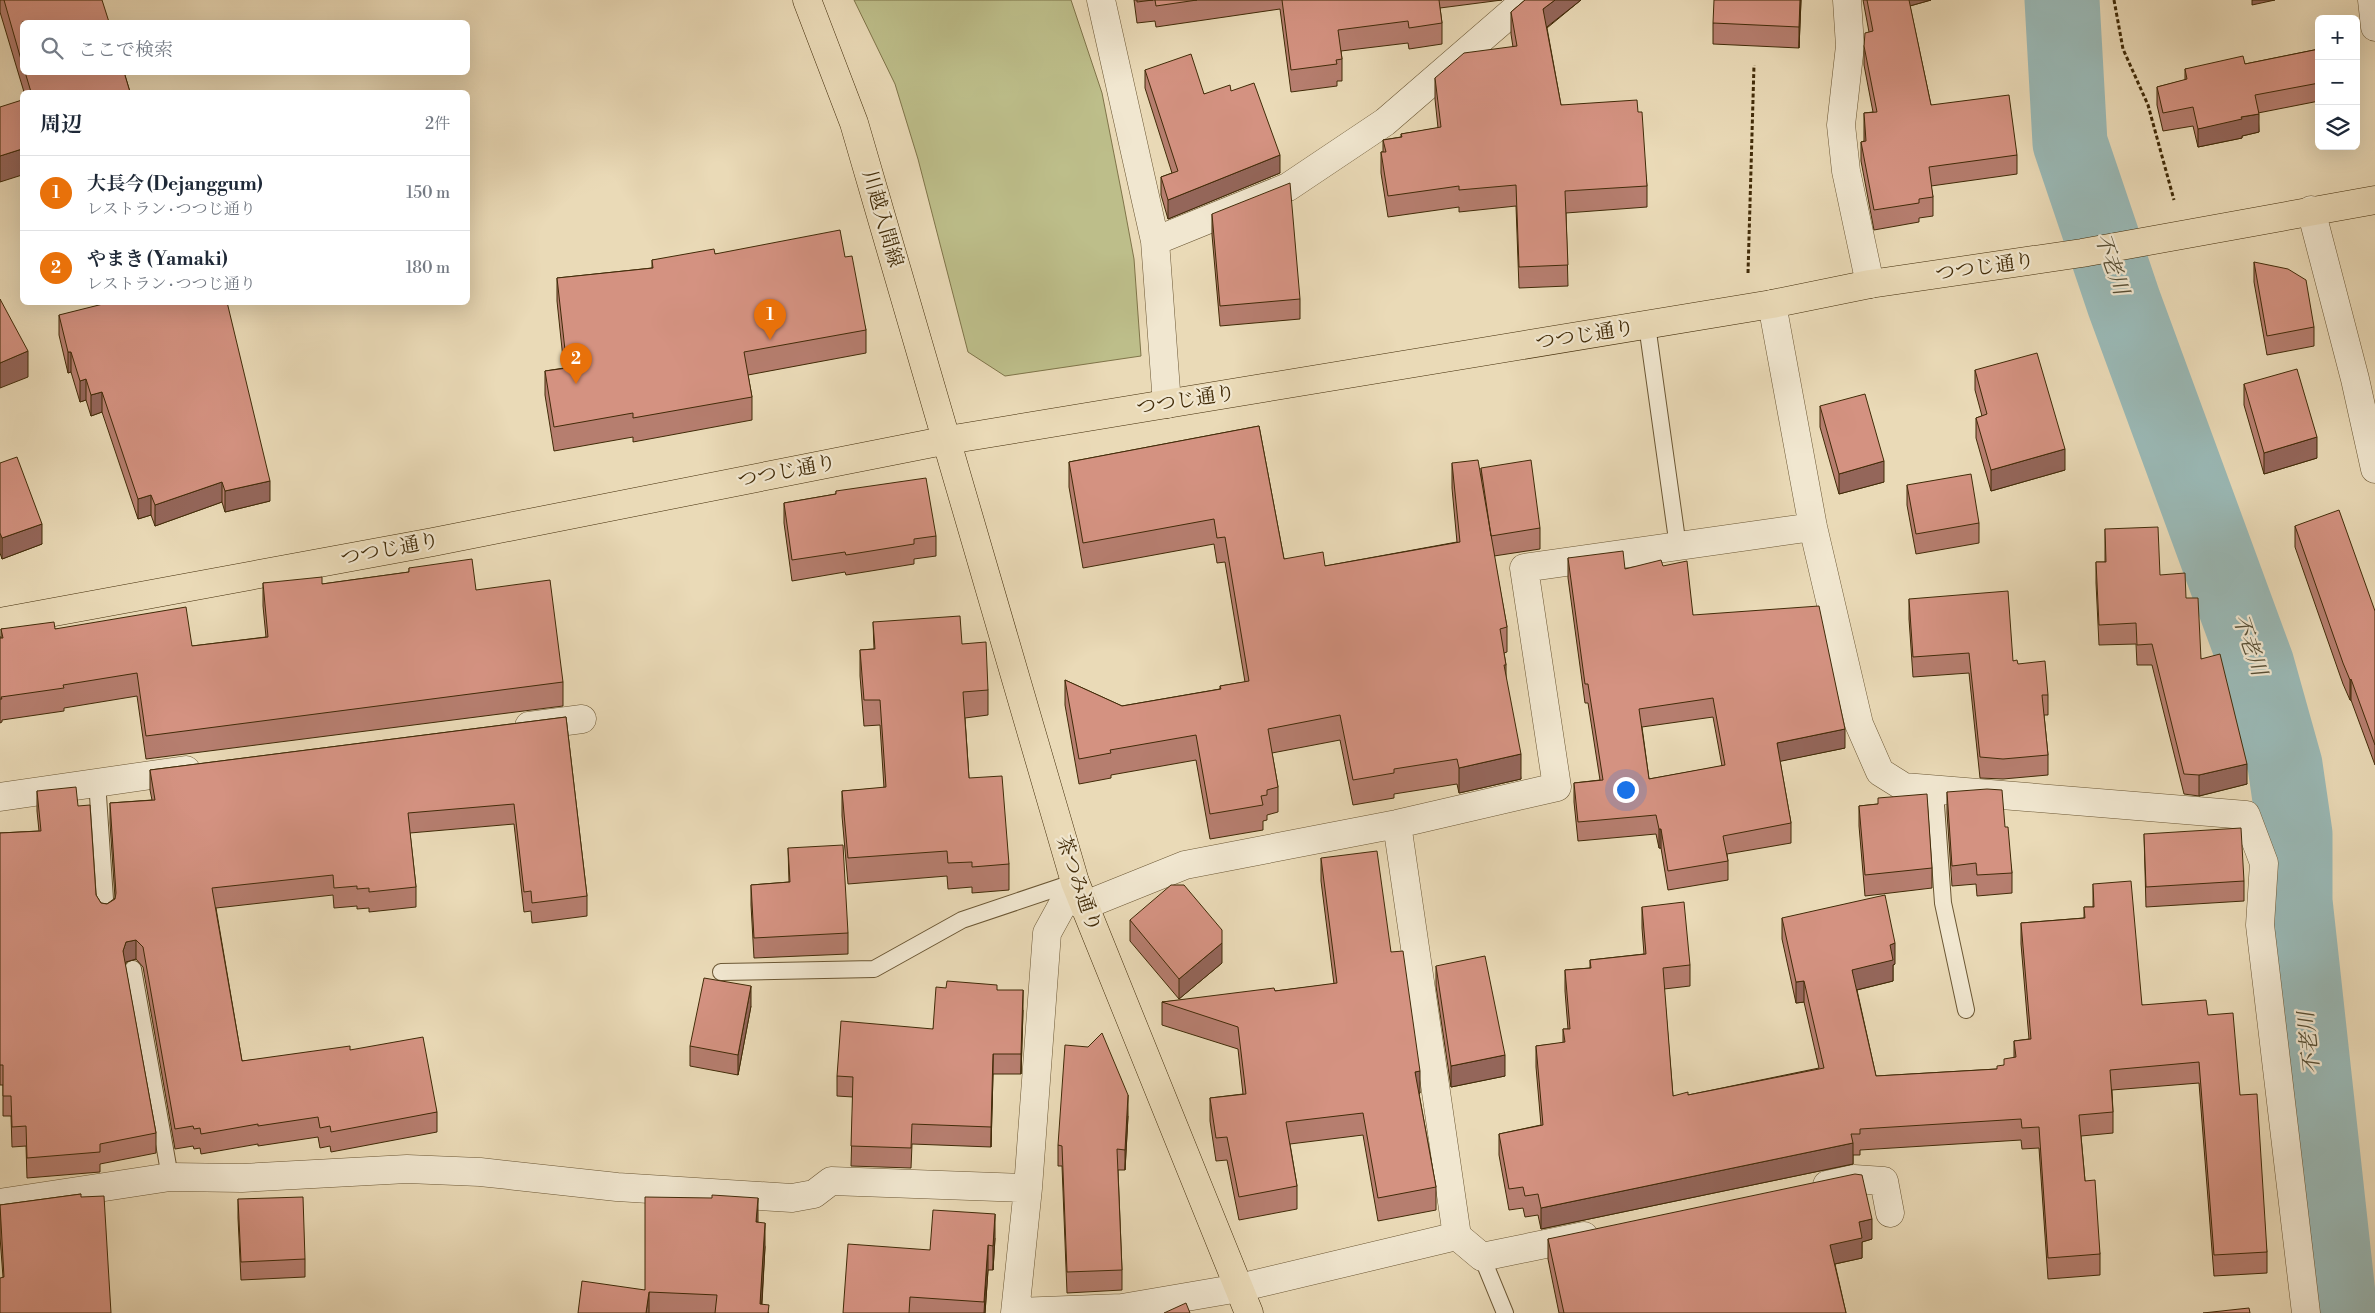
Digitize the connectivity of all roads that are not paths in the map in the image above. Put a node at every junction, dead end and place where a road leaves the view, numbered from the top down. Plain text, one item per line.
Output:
1 (807, 0) edge
2 (1101, 0) edge
3 (1526, 0) edge
4 (1847, 0) edge
5 (2372, 0) edge
6 (2375, 27) edge
7 (2375, 200) edge
8 (2310, 210) junction
9 (1156, 241) junction
10 (1870, 284) junction
11 (1759, 306) junction
12 (1647, 326) junction
13 (1167, 404) junction
14 (948, 440) junction
15 (2375, 470) edge
16 (1813, 527) junction
17 (1678, 547) junction
18 (0, 622) edge
19 (582, 719) dead end
20 (503, 729) edge
21 (206, 767) edge
22 (97, 781) junction
23 (1935, 791) junction
24 (0, 797) edge
25 (1397, 824) junction
26 (1079, 894) junction
27 (106, 914) edge
28 (133, 969) dead end
29 (721, 972) dead end
30 (1966, 1010) dead end
31 (170, 1177) junction
32 (1028, 1188) junction
33 (1807, 1189) edge
34 (0, 1203) edge
35 (1890, 1213) dead end
36 (1606, 1231) edge
37 (1457, 1236) junction
38 (1482, 1257) junction
39 (1244, 1301) edge
40 (1015, 1313) edge
41 (1505, 1313) edge
42 (2306, 1313) edge

1 - 14 main road, 川越入間線
2 - 9 street
3 - 9 street
4 - 10 street
5 - 6 street
7 - 8 main road, つつじ通り
8 - 10 main road, つつじ通り
8 - 15 street
9 - 13 street
10 - 11 main road, つつじ通り
11 - 12 main road, つつじ通り
11 - 16 street
12 - 13 main road, つつじ通り
12 - 17 lane
13 - 14 main road, つつじ通り
14 - 18 main road, つつじ通り
14 - 26 main road, 茶つみ通り
16 - 17 street
16 - 23 street
17 - 25 street
19 - 20 street
21 - 22 street
22 - 24 street
22 - 27 lane
23 - 30 lane
23 - 42 street
25 - 26 street
25 - 37 street
26 - 29 lane
26 - 32 street
26 - 39 main road, 茶つみ通り
28 - 31 lane
31 - 32 street
31 - 34 street
32 - 40 street
33 - 35 street
36 - 38 street
37 - 38 street
37 - 39 street
38 - 41 lane
39 - 40 street

